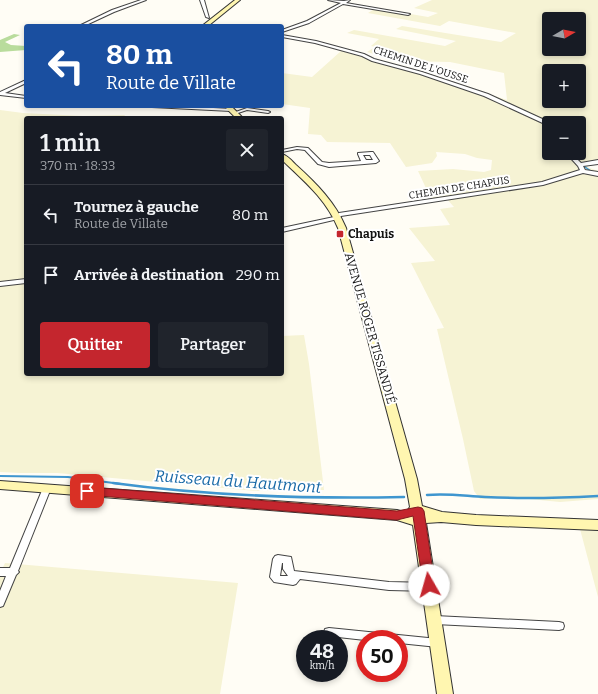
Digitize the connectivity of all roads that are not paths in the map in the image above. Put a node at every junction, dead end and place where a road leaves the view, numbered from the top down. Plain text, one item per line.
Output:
1 (144, 0) edge
2 (202, 0) edge
3 (238, 0) edge
4 (330, 0) edge
5 (348, 0) edge
6 (343, 2) junction
7 (408, 14) dead end
8 (208, 17) dead end
9 (85, 24) edge
10 (208, 24) edge
11 (284, 30) edge
12 (284, 36) edge
13 (24, 82) edge
14 (0, 94) edge
15 (24, 97) edge
16 (179, 108) edge
17 (234, 112) edge
18 (268, 112) dead end
19 (542, 121) edge
20 (284, 151) edge
21 (284, 158) edge
22 (575, 160) edge
23 (364, 162) dead end
24 (598, 162) edge
25 (582, 168) junction
26 (598, 174) edge
27 (338, 216) junction
28 (285, 230) edge
29 (24, 281) edge
30 (0, 284) edge
31 (0, 485) edge
32 (47, 488) junction
33 (419, 515) junction
34 (598, 525) edge
35 (0, 572) edge
36 (14, 572) junction
37 (295, 575) dead end
38 (430, 587) junction
39 (0, 603) edge
40 (435, 620) junction
41 (559, 626) dead end
42 (408, 640) edge
43 (438, 643) junction
44 (445, 694) edge

1 - 9 street
2 - 8 street
3 - 10 main road
4 - 6 street
5 - 6 street
6 - 7 street
6 - 11 street
12 - 19 street, CHEMIN DE L'OUSSE
13 - 14 street
14 - 15 street
16 - 17 street
17 - 18 street
20 - 23 street
21 - 27 main road, AVENUE ROGER TISSANDIÉ
22 - 25 street
24 - 25 street, CHEMIN DE CHAPUIS
25 - 26 street
25 - 27 street, CHEMIN DE CHAPUIS
27 - 28 street, CHEMIN DE CHAPUIS
27 - 33 main road, AVENUE ROGER TISSANDIÉ
29 - 30 street
31 - 32 main road
32 - 33 main road
32 - 36 street
33 - 34 main road
33 - 38 main road, AVENUE ROGER TISSANDIÉ
35 - 36 street
36 - 39 street
37 - 38 street
38 - 40 main road, AVENUE ROGER TISSANDIÉ
40 - 41 street
40 - 43 main road, AVENUE ROGER TISSANDIÉ
42 - 43 street
43 - 44 main road, AVENUE ROGER TISSANDIÉ

